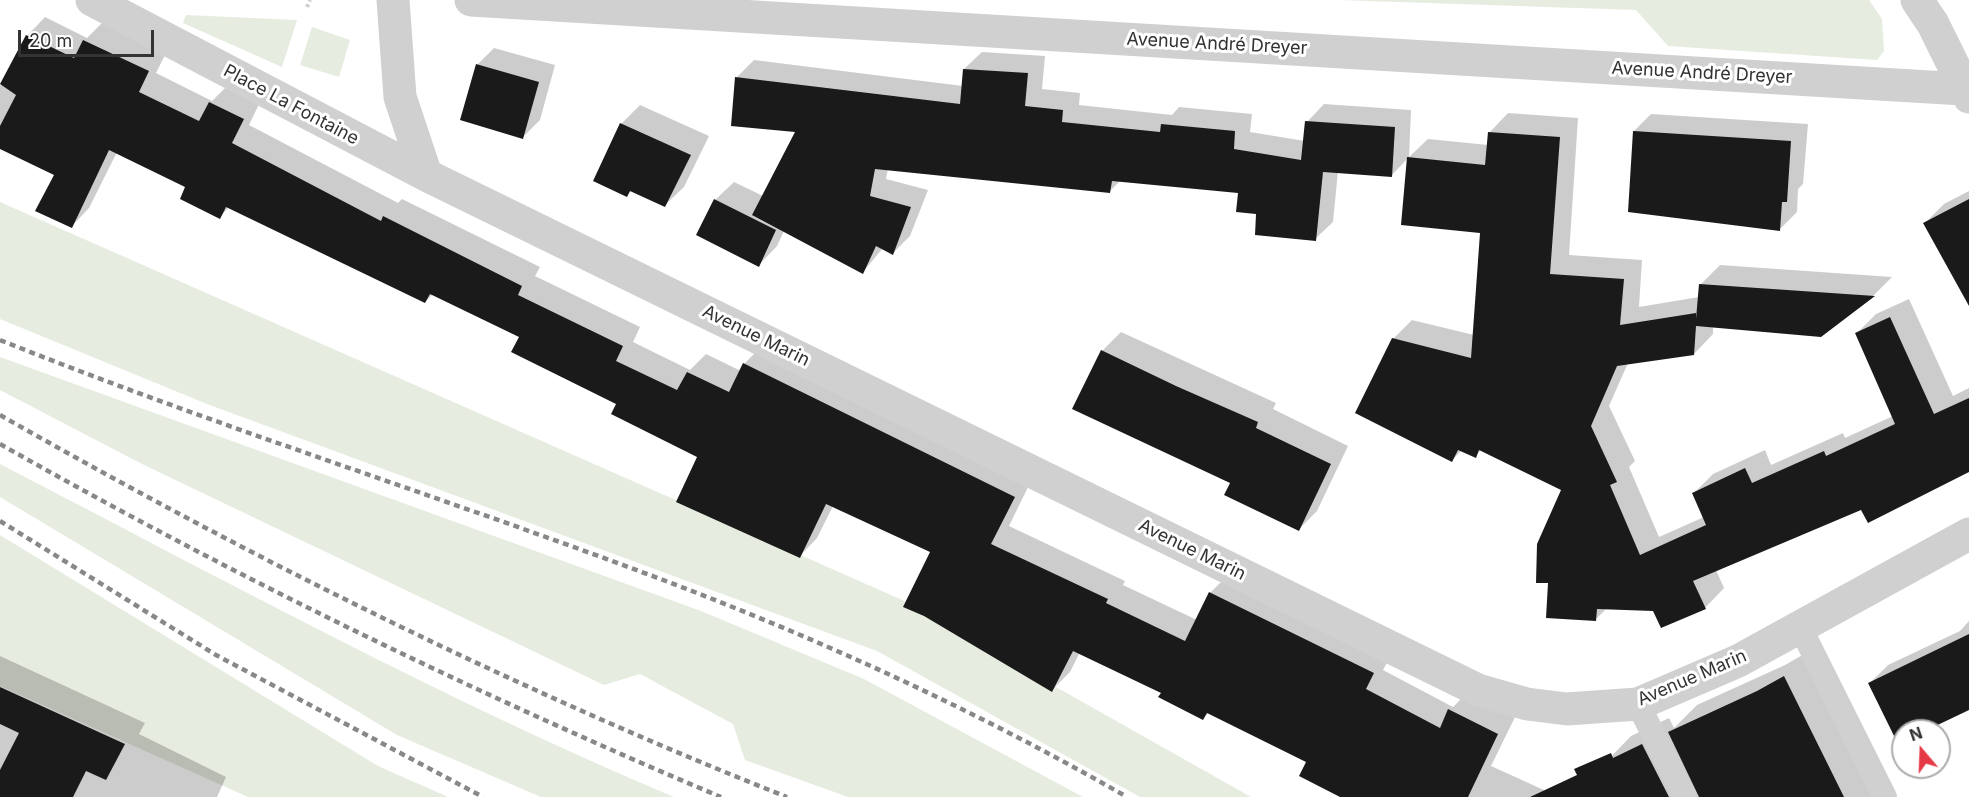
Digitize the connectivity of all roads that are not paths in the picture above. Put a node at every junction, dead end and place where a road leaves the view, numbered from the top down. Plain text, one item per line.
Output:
1 (92, 0) edge
2 (393, 0) edge
3 (471, 0) edge
4 (1917, 0) edge
5 (1966, 93) edge
6 (426, 175) junction
7 (1969, 534) edge
8 (1800, 627) junction
9 (1638, 704) junction
10 (1685, 797) edge
11 (1885, 797) edge

1 - 6 street, Place La Fontaine
2 - 6 street
3 - 5 street, Avenue André Dreyer
4 - 5 street
6 - 9 street, Avenue Marin
7 - 8 street, Avenue Marin
8 - 9 street, Avenue Marin
8 - 11 lane
9 - 10 lane

